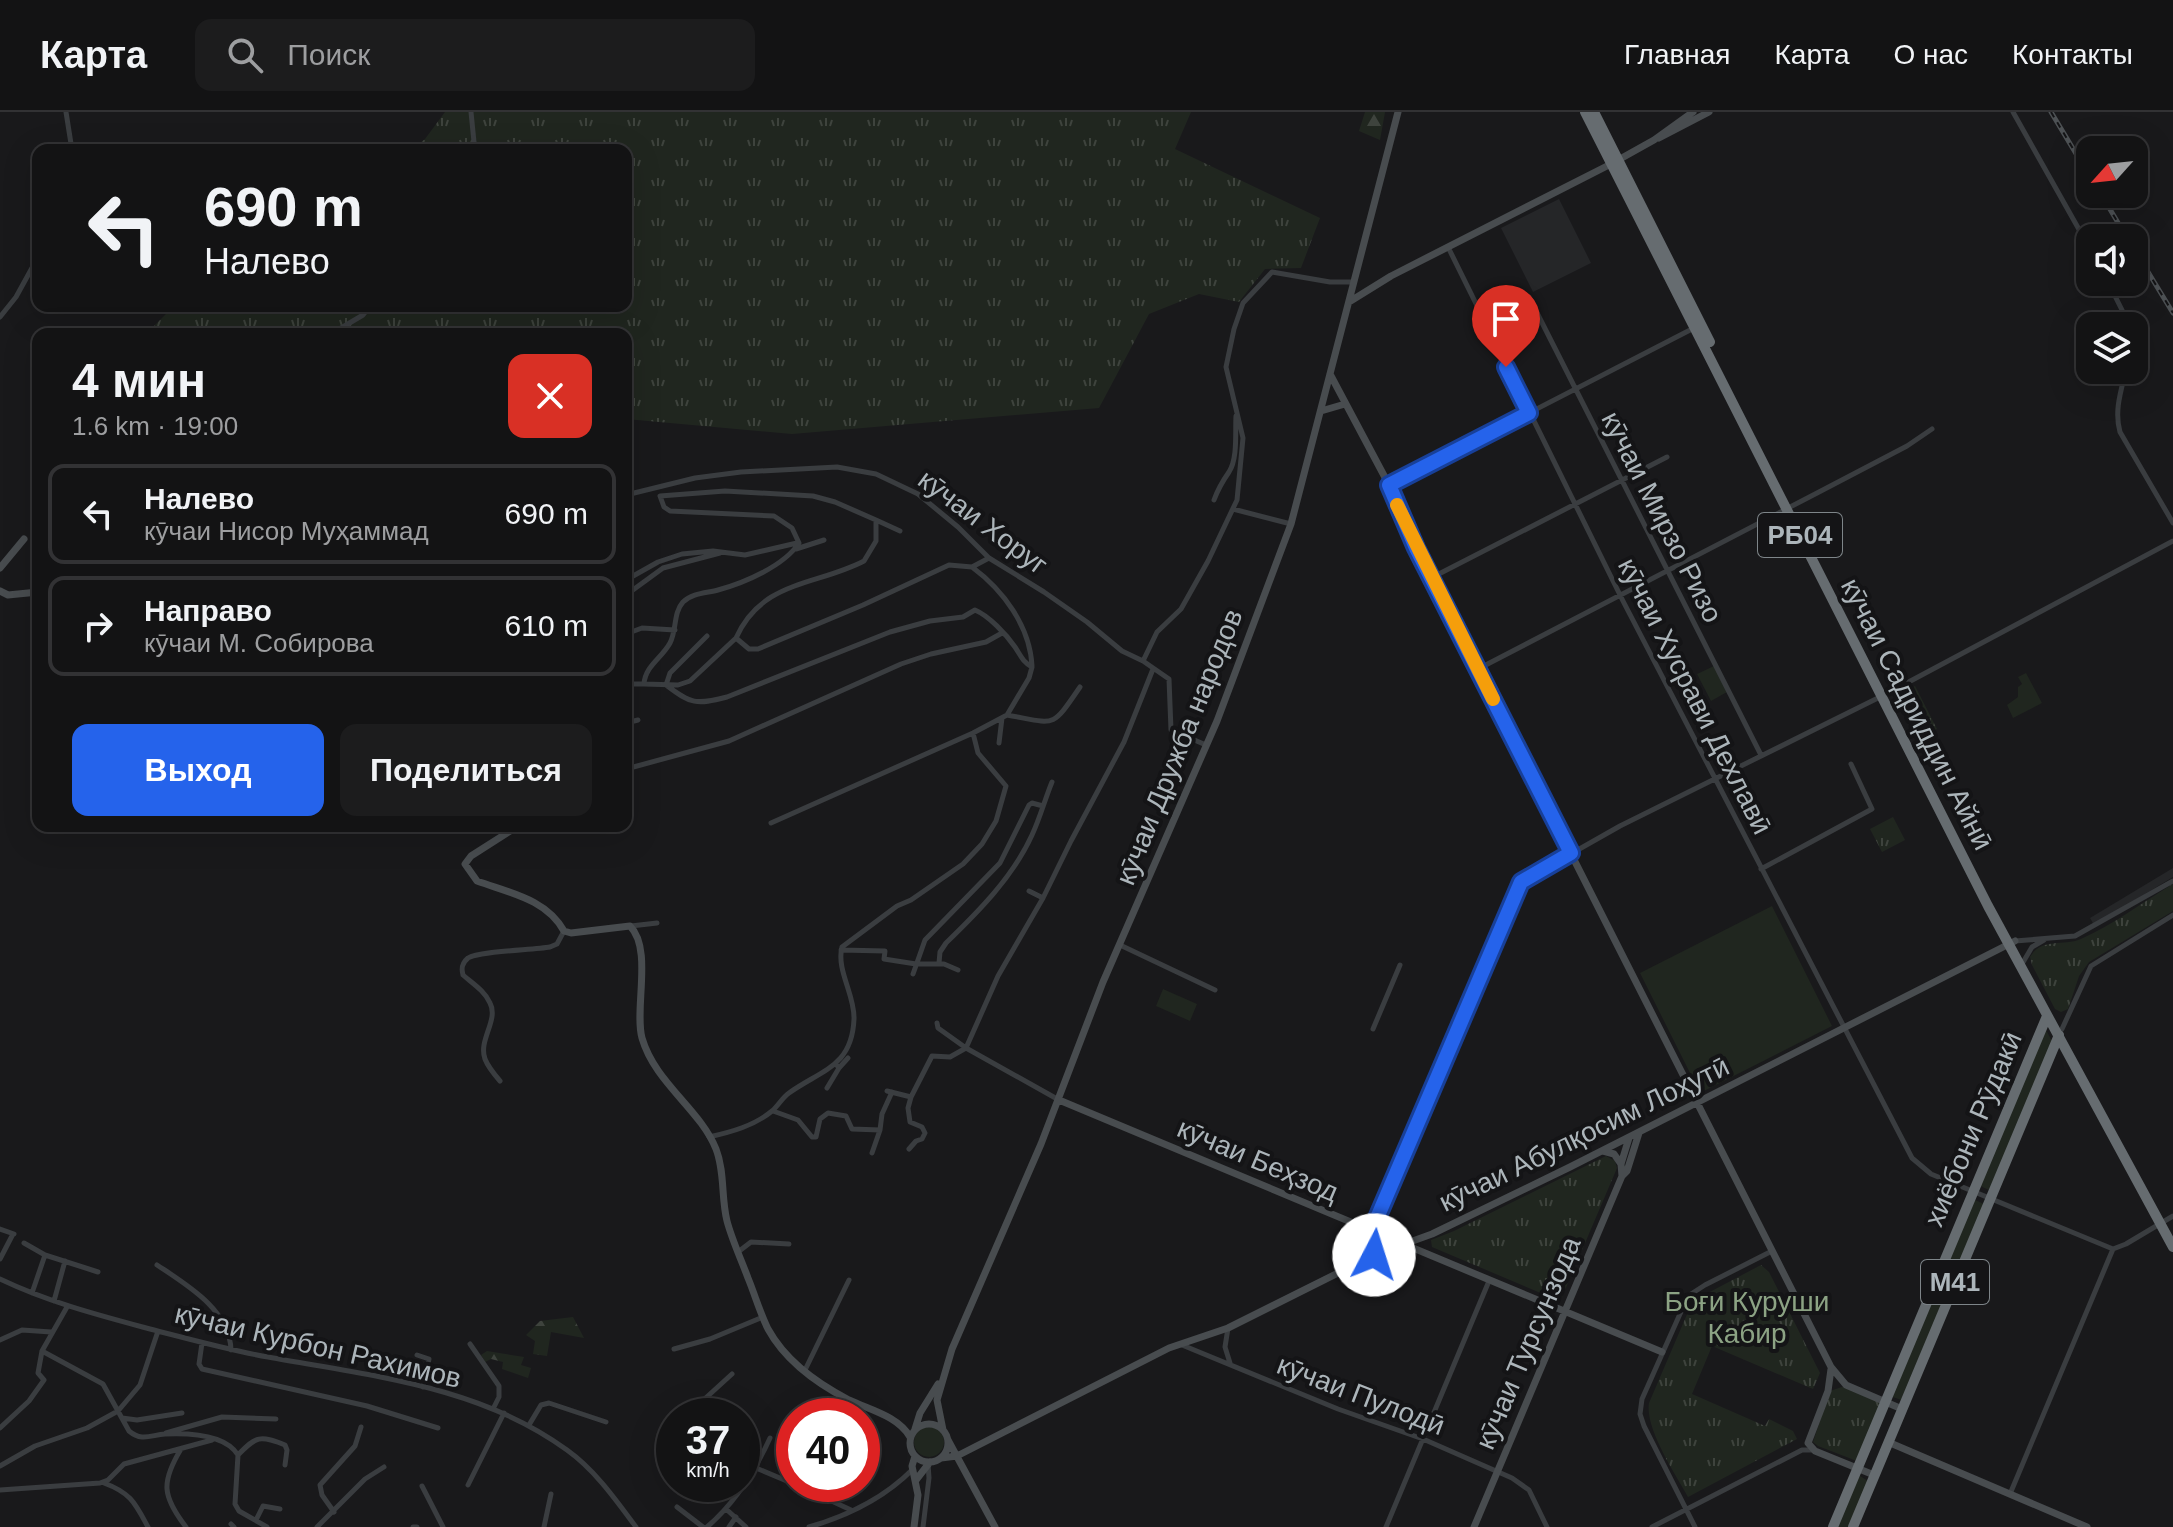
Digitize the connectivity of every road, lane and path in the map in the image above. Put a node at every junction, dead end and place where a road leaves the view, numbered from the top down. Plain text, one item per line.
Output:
1 (66, 112) edge
2 (471, 112) edge
3 (1398, 112) edge
4 (1585, 112) edge
5 (1594, 112) edge
6 (1693, 112) edge
7 (1709, 112) edge
8 (2013, 112) edge
9 (1654, 140) junction
10 (71, 144) edge
11 (475, 144) edge
12 (1615, 162) junction
13 (2076, 224) edge
14 (1448, 247) junction
15 (32, 268) edge
16 (1353, 282) junction
17 (1371, 287) junction
18 (1529, 297) dead end
19 (1349, 302) junction
20 (365, 312) edge
21 (0, 317) edge
22 (1698, 326) junction
23 (341, 328) edge
24 (1330, 374) junction
25 (2123, 384) edge
26 (1575, 390) junction
27 (1325, 394) junction
28 (1345, 404) junction
29 (1236, 411) junction
30 (1321, 411) junction
31 (1352, 412) junction
32 (1529, 413) junction
33 (1932, 429) dead end
34 (1667, 457) dead end
35 (1622, 480) junction
36 (1389, 485) junction
37 (658, 487) junction
38 (632, 494) edge
39 (660, 496) junction
40 (1214, 500) dead end
41 (1574, 505) junction
42 (1789, 508) junction
43 (1233, 509) junction
44 (876, 520) junction
45 (2173, 523) edge
46 (1291, 524) junction
47 (900, 531) dead end
48 (24, 539) dead end
49 (824, 540) dead end
50 (2173, 541) edge
51 (797, 546) junction
52 (725, 552) junction
53 (989, 558) junction
54 (972, 567) junction
55 (0, 568) edge
56 (1667, 571) junction
57 (632, 577) edge
58 (1431, 578) junction
59 (632, 590) edge
60 (0, 591) edge
61 (32, 593) edge
62 (1621, 595) junction
63 (675, 630) junction
64 (632, 632) edge
65 (1002, 633) junction
66 (707, 636) dead end
67 (736, 638) junction
68 (1143, 661) junction
69 (1032, 667) junction
70 (1153, 669) junction
71 (1478, 669) junction
72 (632, 684) edge
73 (644, 684) junction
74 (666, 685) junction
75 (1080, 687) dead end
76 (1885, 694) junction
77 (1005, 716) junction
78 (638, 720) dead end
79 (632, 722) edge
80 (973, 733) junction
81 (999, 743) dead end
82 (1207, 746) junction
83 (1761, 755) junction
84 (1851, 764) dead end
85 (632, 767) edge
86 (1715, 779) junction
87 (1052, 782) dead end
88 (1043, 806) junction
89 (771, 823) dead end
90 (509, 832) edge
91 (1571, 853) junction
92 (1761, 869) junction
93 (2173, 881) edge
94 (1029, 891) dead end
95 (1043, 898) junction
96 (2173, 915) edge
97 (657, 923) dead end
98 (630, 926) junction
99 (564, 931) junction
100 (2045, 939) junction
101 (2012, 943) junction
102 (1119, 945) junction
103 (841, 950) junction
104 (2022, 962) junction
105 (939, 963) junction
106 (916, 964) junction
107 (1400, 965) dead end
108 (958, 970) dead end
109 (913, 974) dead end
110 (1215, 990) dead end
111 (2047, 1016) junction
112 (937, 1023) dead end
113 (1845, 1028) junction
114 (1373, 1029) dead end
115 (2060, 1033) junction
116 (966, 1048) junction
117 (848, 1058) dead end
118 (838, 1066) junction
119 (500, 1081) dead end
120 (827, 1088) dead end
121 (911, 1097) junction
122 (1059, 1100) junction
123 (1697, 1103) junction
124 (772, 1111) junction
125 (880, 1130) junction
126 (1639, 1133) junction
127 (709, 1137) junction
128 (1629, 1138) junction
129 (909, 1149) dead end
130 (1603, 1151) junction
131 (872, 1153) dead end
132 (1621, 1164) junction
133 (1622, 1176) junction
134 (1974, 1191) junction
135 (1991, 1198) junction
136 (2167, 1220) edge
137 (0, 1229) edge
138 (1371, 1232) junction
139 (2173, 1232) edge
140 (1432, 1234) junction
141 (24, 1243) dead end
142 (1402, 1243) junction
143 (789, 1244) dead end
144 (2173, 1247) edge
145 (2113, 1249) junction
146 (1772, 1251) junction
147 (738, 1252) junction
148 (45, 1255) junction
149 (1374, 1255) junction
150 (1434, 1257) junction
151 (0, 1259) edge
152 (65, 1261) junction
153 (157, 1265) dead end
154 (98, 1272) dead end
155 (0, 1279) edge
156 (849, 1280) dead end
157 (1489, 1281) junction
158 (32, 1293) junction
159 (54, 1301) junction
160 (67, 1306) junction
161 (1564, 1313) junction
162 (763, 1317) junction
163 (1228, 1328) junction
164 (158, 1331) junction
165 (51, 1332) junction
166 (0, 1340) edge
167 (202, 1343) junction
168 (470, 1344) dead end
169 (1182, 1345) junction
170 (674, 1349) dead end
171 (231, 1350) junction
172 (42, 1351) junction
173 (1662, 1352) junction
174 (417, 1355) dead end
175 (1230, 1364) junction
176 (1831, 1367) junction
177 (805, 1370) junction
178 (732, 1374) dead end
179 (942, 1379) junction
180 (1846, 1385) junction
181 (423, 1387) junction
182 (1828, 1391) junction
183 (844, 1397) joint
184 (706, 1398) edge
185 (1886, 1401) junction
186 (493, 1409) junction
187 (1902, 1409) junction
188 (182, 1413) dead end
189 (504, 1413) junction
190 (920, 1413) junction
191 (119, 1414) junction
192 (276, 1419) dead end
193 (606, 1422) dead end
194 (900, 1423) junction
195 (529, 1425) junction
196 (361, 1427) dead end
197 (0, 1428) edge
198 (438, 1428) dead end
199 (943, 1430) junction
200 (912, 1433) junction
201 (162, 1434) junction
202 (770, 1438) dead end
203 (947, 1438) junction
204 (1423, 1439) junction
205 (214, 1440) junction
206 (1807, 1440) junction
207 (1888, 1442) junction
208 (182, 1447) junction
209 (1802, 1450) junction
210 (1815, 1451) junction
211 (238, 1455) junction
212 (915, 1456) junction
213 (957, 1456) junction
214 (941, 1458) junction
215 (760, 1459) edge
216 (929, 1463) junction
217 (285, 1465) dead end
218 (0, 1466) edge
219 (384, 1467) dead end
220 (1857, 1468) junction
221 (913, 1469) junction
222 (1497, 1472) junction
223 (1874, 1475) junction
224 (103, 1482) junction
225 (916, 1482) junction
226 (468, 1485) dead end
227 (422, 1486) dead end
228 (0, 1490) edge
229 (551, 1494) dead end
230 (2010, 1494) junction
231 (731, 1502) edge
232 (837, 1502) edge
233 (677, 1507) dead end
234 (280, 1509) dead end
235 (726, 1509) junction
236 (852, 1510) junction
237 (1687, 1510) junction
238 (334, 1512) junction
239 (736, 1517) junction
240 (256, 1520) junction
241 (148, 1527) edge
242 (186, 1527) edge
243 (267, 1527) edge
244 (317, 1527) edge
245 (443, 1527) edge
246 (544, 1527) edge
247 (636, 1527) edge
248 (705, 1527) edge
249 (729, 1527) edge
250 (746, 1527) edge
251 (809, 1527) edge
252 (914, 1527) edge
253 (923, 1527) edge
254 (995, 1527) edge
255 (1386, 1527) edge
256 (1474, 1527) edge
257 (1547, 1527) edge
258 (1652, 1527) edge
259 (1695, 1527) edge
260 (1833, 1527) edge
261 (1853, 1527) edge
262 (2087, 1527) edge

1 - 10 street
2 - 11 street
3 - 16 street, кӯчаи Дружба народов
4 - 12 highway, кӯчаи Садриддин Айнӣ / РБ04
5 - 12 highway, кӯчаи Садриддин Айнӣ / РБ04
6 - 9 street
7 - 9 street
8 - 13 street
9 - 12 street
12 - 14 street
12 - 22 highway, кӯчаи Садриддин Айнӣ / РБ04
14 - 17 street
14 - 32 street, кӯчаи Хусрави Дехлавӣ
15 - 21 street
16 - 17 street
16 - 19 street, кӯчаи Дружба народов
16 - 29 street
17 - 19 street
18 - 26 street, кӯчаи Мирзо Ризо
19 - 24 street, кӯчаи Дружба народов
20 - 23 street
22 - 26 street
22 - 42 highway, кӯчаи Садриддин Айнӣ / РБ04
24 - 27 street, кӯчаи Дружба народов
24 - 31 street
25 - 45 street
26 - 32 street
26 - 35 street, кӯчаи Мирзо Ризо
27 - 28 street
27 - 30 street, кӯчаи Дружба народов
28 - 30 street
28 - 31 street
29 - 40 street
29 - 43 street
30 - 46 street, кӯчаи Дружба народов
31 - 36 street
32 - 36 street
32 - 41 street, кӯчаи Хусрави Дехлавӣ
33 - 42 street
34 - 35 street
35 - 41 street
35 - 56 street, кӯчаи Мирзо Ризо
36 - 58 street
37 - 38 street, кӯчаи Хоруг
37 - 39 street
37 - 53 street, кӯчаи Хоруг
39 - 44 street
39 - 51 street
41 - 58 street
41 - 62 street, кӯчаи Хусрави Дехлавӣ
42 - 56 street
42 - 76 highway, кӯчаи Садриддин Айнӣ / РБ04
43 - 46 street
43 - 68 street
44 - 47 street
44 - 67 street
46 - 82 street, кӯчаи Дружба народов
48 - 55 street
49 - 51 street
50 - 76 street
51 - 52 street
51 - 63 street
52 - 57 street
52 - 59 street
53 - 54 street
53 - 68 street, кӯчаи Хоруг
54 - 67 street
54 - 69 street
56 - 62 street
56 - 83 street, кӯчаи Мирзо Ризо
58 - 71 street
60 - 61 street
62 - 71 street
62 - 86 street, кӯчаи Хусрави Дехлавӣ
63 - 64 street
63 - 73 street
65 - 69 street
65 - 74 street
65 - 85 street
66 - 74 street
67 - 74 street
68 - 70 street, кӯчаи Хоруг
69 - 77 street
70 - 82 street, кӯчаи Хоруг
70 - 95 street
71 - 91 street
72 - 73 street
73 - 74 street
75 - 77 street
76 - 83 street
76 - 101 highway, кӯчаи Садриддин Айнӣ / РБ04
77 - 80 street
77 - 81 street
78 - 79 street
80 - 89 street
80 - 103 street
82 - 102 street, кӯчаи Дружба народов
83 - 86 street
84 - 92 street
86 - 91 street
86 - 92 street, кӯчаи Хусрави Дехлавӣ
87 - 88 street
88 - 105 street
88 - 106 street
90 - 99 street
91 - 123 street
91 - 138 street
92 - 113 street, кӯчаи Хусрави Дехлавӣ
93 - 100 street
94 - 95 street
95 - 116 street
96 - 115 street
97 - 98 street
98 - 99 street
98 - 127 street
99 - 119 street
100 - 101 street
100 - 104 street
101 - 104 highway, кӯчаи Садриддин Айнӣ
101 - 113 street, кӯчаи Абулқосим Лоҳутӣ
102 - 110 street
102 - 122 street, кӯчаи Дружба народов
103 - 106 street
103 - 118 street
104 - 111 highway, кӯчаи Садриддин Айнӣ
104 - 115 highway, кӯчаи Садриддин Айнӣ
105 - 106 street
105 - 108 street
106 - 109 street
107 - 114 street
111 - 115 highway, кӯчаи Садриддин Айнӣ
111 - 134 highway, хиёбони Рӯдакӣ / M41
112 - 116 street
113 - 123 street, кӯчаи Абулқосим Лоҳутӣ
113 - 134 street, кӯчаи Хусрави Дехлавӣ
115 - 135 highway, M41
115 - 136 highway, кӯчаи Садриддин Айнӣ
116 - 121 street
116 - 122 street
117 - 118 street
118 - 120 street
118 - 124 street
121 - 125 street
121 - 129 street
122 - 138 street, кӯчаи Беҳзод
122 - 179 street, кӯчаи Дружба народов
123 - 126 street, кӯчаи Абулқосим Лоҳутӣ
123 - 146 street
124 - 125 street
124 - 127 street
125 - 131 street
126 - 128 street, кӯчаи Абулқосим Лоҳутӣ
126 - 133 street, кӯчаи Турсунзода
127 - 147 street
128 - 130 street, кӯчаи Абулқосим Лоҳутӣ
128 - 132 street, кӯчаи Турсунзода
130 - 132 street
130 - 140 street, кӯчаи Абулқосим Лоҳутӣ
132 - 133 street, кӯчаи Турсунзода
133 - 161 street, кӯчаи Турсунзода
134 - 135 street
134 - 185 highway, хиёбони Рӯдакӣ / M41
135 - 145 street
135 - 187 highway, M41
136 - 139 highway, кӯчаи Садриддин Айнӣ
136 - 144 highway, кӯчаи Садриддин Айнӣ
136 - 145 street
137 - 151 street
138 - 142 street, кӯчаи Беҳзод
138 - 149 street
140 - 142 street, кӯчаи Абулқосим Лоҳутӣ
140 - 150 street
141 - 148 street
142 - 149 street, кӯчаи Абулқосим Лоҳутӣ
142 - 150 street, кӯчаи Беҳзод
143 - 147 street
145 - 230 street
146 - 173 street
146 - 176 street
147 - 162 street
148 - 152 street
148 - 158 street
149 - 163 street, кӯчаи Абулқосим Лоҳутӣ
150 - 157 street, кӯчаи Беҳзод
152 - 154 street
152 - 159 street
153 - 171 street
155 - 158 street, кӯчаи Курбон Рахимов
156 - 177 street
157 - 161 street, кӯчаи Беҳзод
157 - 204 street
158 - 159 street, кӯчаи Курбон Рахимов
159 - 160 street, кӯчаи Курбон Рахимов
160 - 164 street, кӯчаи Курбон Рахимов
160 - 165 street
161 - 173 street, кӯчаи Беҳзод
161 - 222 street, кӯчаи Турсунзода
162 - 170 street
162 - 177 street
163 - 169 street, кӯчаи Абулқосим Лоҳутӣ
163 - 175 street
164 - 167 street, кӯчаи Курбон Рахимов
164 - 191 street
165 - 166 street
165 - 172 street
167 - 171 street, кӯчаи Курбон Рахимов
167 - 198 street
168 - 186 street
169 - 175 street, кӯчаи Пулодӣ
169 - 213 street, кӯчаи Абулқосим Лоҳутӣ
171 - 181 street, кӯчаи Курбон Рахимов
172 - 191 street
172 - 197 street
173 - 237 street
174 - 181 street
175 - 204 street, кӯчаи Пулодӣ
176 - 180 street
176 - 182 street
177 - 183 street
178 - 184 street
179 - 190 street
179 - 199 street
180 - 182 street
180 - 185 street
181 - 186 street, кӯчаи Курбон Рахимов
182 - 206 street
183 - 194 street
185 - 187 street
185 - 220 highway, хиёбони Рӯдакӣ / M41
186 - 189 street, кӯчаи Курбон Рахимов
187 - 207 highway, M41
188 - 191 street
189 - 195 street, кӯчаи Курбон Рахимов
189 - 226 street
190 - 194 street
190 - 200 street
191 - 201 street
191 - 218 street
192 - 201 street
193 - 195 street
194 - 200 street
195 - 247 street, кӯчаи Курбон Рахимов
196 - 238 street
199 - 200 street
199 - 203 street
200 - 212 street
201 - 205 street
202 - 215 street
203 - 213 street
203 - 214 street
204 - 222 street, кӯчаи Пулодӣ
204 - 255 street
205 - 208 street
205 - 211 street
206 - 209 street
206 - 210 street
207 - 223 highway, M41
207 - 230 street
208 - 224 street
208 - 242 street
209 - 210 street
209 - 237 street
210 - 220 street
211 - 217 street
211 - 240 street
212 - 216 street
212 - 221 street
213 - 214 street, кӯчаи Абулқосим Лоҳутӣ
213 - 254 street
214 - 216 street
216 - 225 street
216 - 253 street
219 - 238 street
220 - 223 street
220 - 260 highway, хиёбони Рӯдакӣ / M41
221 - 225 street
221 - 236 street
222 - 256 street, кӯчаи Турсунзода
222 - 257 street, кӯчаи Пулодӣ
223 - 261 highway, M41
224 - 228 street
224 - 241 street
225 - 252 street
227 - 245 street
229 - 246 street
230 - 262 street
231 - 235 street
232 - 236 street
233 - 248 street
234 - 240 street
235 - 239 street
235 - 248 street
236 - 251 street
237 - 258 street
237 - 259 street
238 - 244 street
239 - 249 street
239 - 250 street
240 - 243 street

